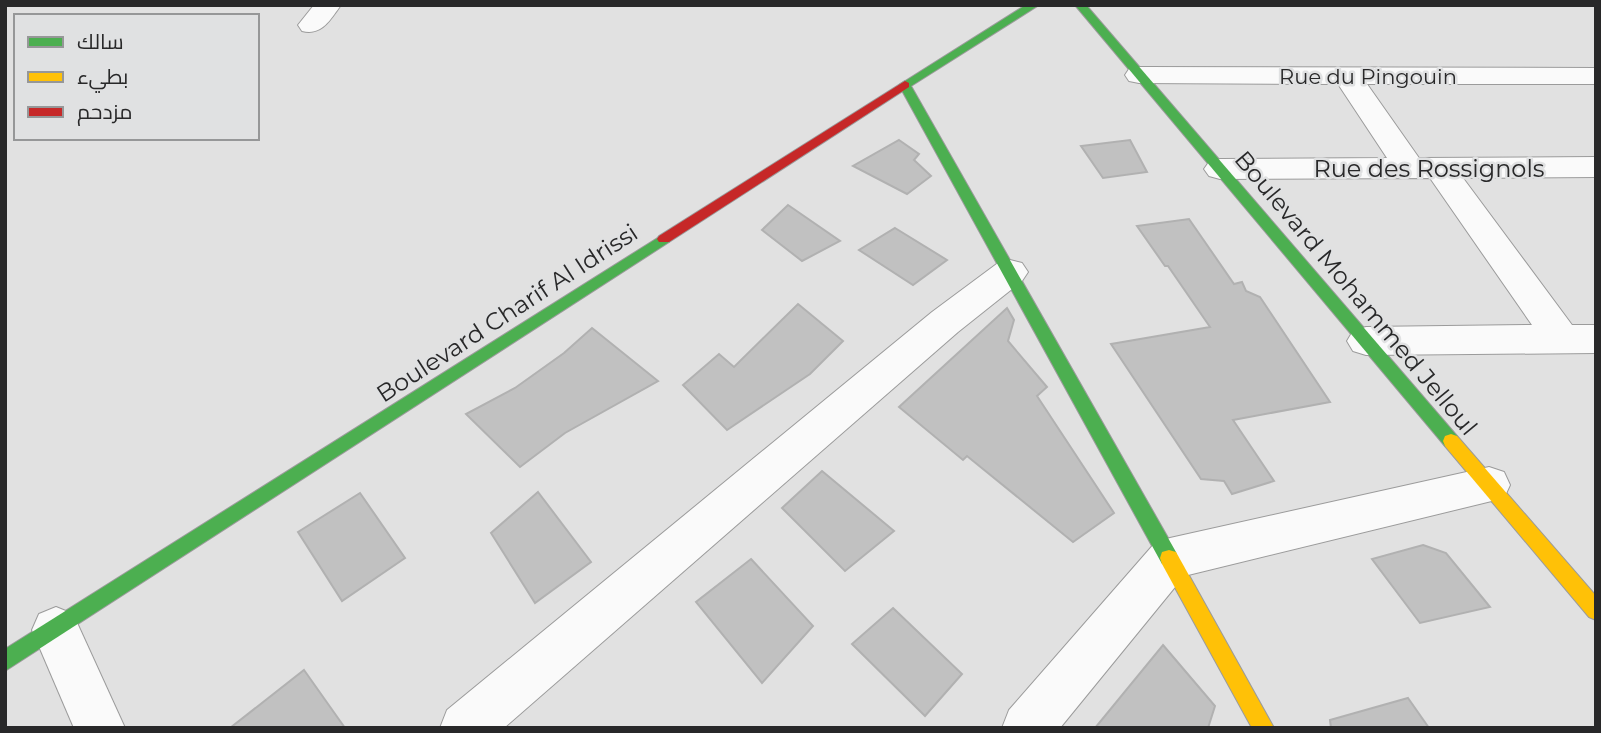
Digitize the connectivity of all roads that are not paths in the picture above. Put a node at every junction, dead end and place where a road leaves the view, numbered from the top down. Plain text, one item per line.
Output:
1 (328, 5) edge
2 (1034, 5) edge
3 (1080, 5) edge
4 (311, 25) dead end
5 (1139, 75) junction
6 (1347, 76) junction
7 (1596, 76) edge
8 (905, 85) junction
9 (1424, 167) junction
10 (1596, 167) edge
11 (1220, 169) junction
12 (1010, 272) junction
13 (1579, 340) edge
14 (1366, 341) junction
15 (1489, 485) junction
16 (1170, 559) junction
17 (1596, 611) edge
18 (56, 630) junction
19 (5, 661) edge
20 (100, 728) edge
21 (465, 728) edge
22 (1027, 728) edge
23 (1264, 728) edge

1 - 4 street
2 - 8 street, Boulevard Charif Al Idrissi
3 - 5 street, Boulevard Mohammed Jelloul
5 - 6 street, Rue du Pingouin
5 - 11 street, Boulevard Mohammed Jelloul
6 - 7 street, Rue du Pingouin
6 - 9 street
8 - 12 street
8 - 18 street, Boulevard Charif Al Idrissi
9 - 10 street, Rue des Rossignols
9 - 11 street, Rue des Rossignols
9 - 13 street
11 - 14 street, Boulevard Mohammed Jelloul
12 - 16 street
12 - 21 street
13 - 14 street
14 - 15 street, Boulevard Mohammed Jelloul
15 - 16 street
15 - 17 street, Boulevard Mohammed Jelloul
16 - 22 street
16 - 23 street
18 - 19 street, Boulevard Charif Al Idrissi
18 - 20 street

